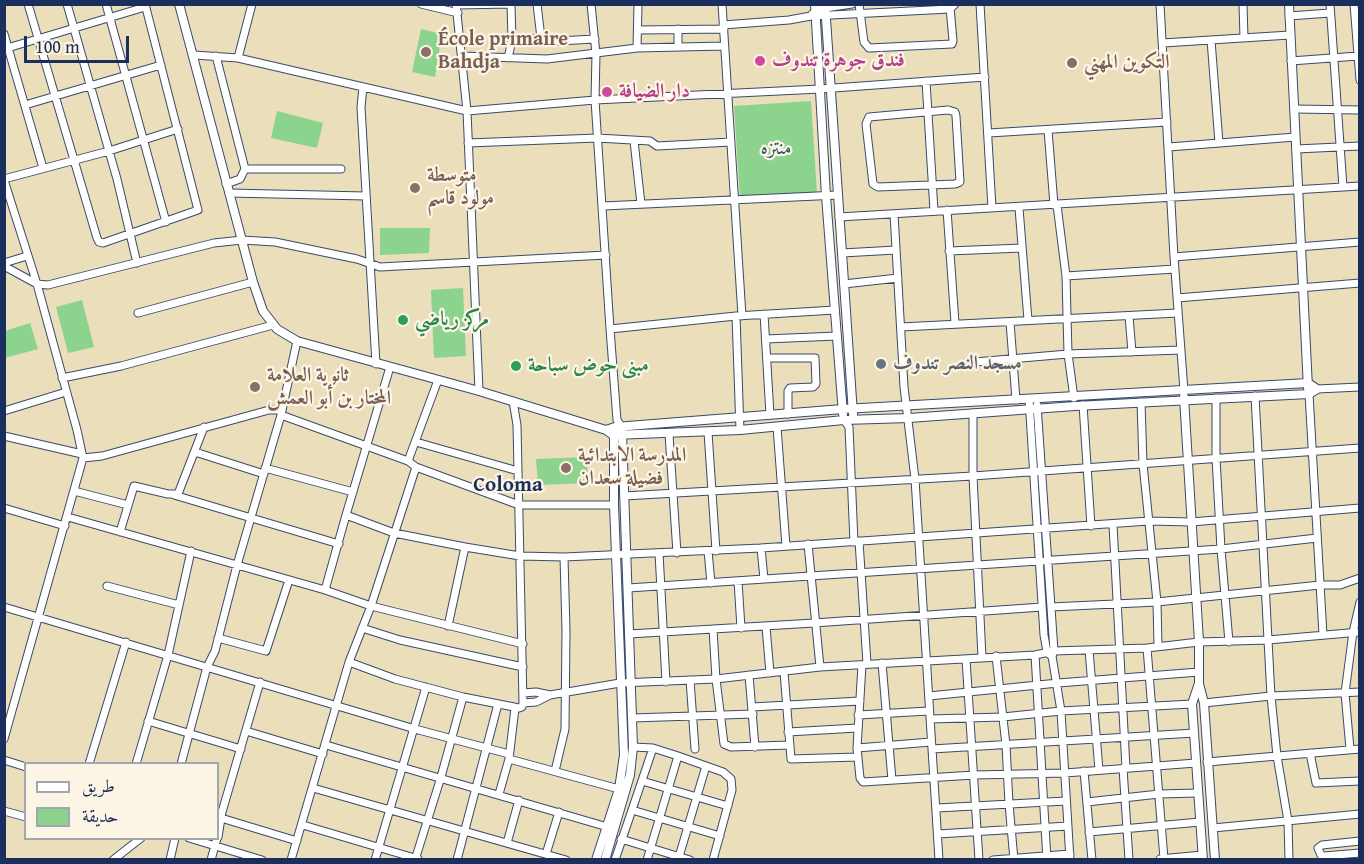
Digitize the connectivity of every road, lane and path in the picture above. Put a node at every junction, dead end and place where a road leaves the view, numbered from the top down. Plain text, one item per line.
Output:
1 (28, 4) edge
2 (67, 4) edge
3 (106, 4) edge
4 (179, 4) edge
5 (252, 4) edge
6 (421, 4) edge
7 (511, 4) edge
8 (537, 4) edge
9 (591, 4) edge
10 (638, 4) edge
11 (722, 4) edge
12 (852, 4) edge
13 (859, 4) edge
14 (980, 4) edge
15 (1160, 4) edge
16 (1243, 4) edge
17 (1288, 4) edge
18 (1354, 4) edge
19 (456, 5) edge
20 (145, 6) edge
21 (952, 6) edge
22 (1330, 9) edge
23 (819, 11) edge
24 (458, 13) junction
25 (859, 13) junction
26 (1289, 16) junction
27 (109, 18) junction
28 (724, 27) junction
29 (74, 29) junction
30 (678, 29) junction
31 (638, 30) junction
32 (4, 34) edge
33 (1290, 35) junction
34 (541, 38) junction
35 (1244, 38) junction
36 (39, 39) junction
37 (595, 39) junction
38 (513, 40) junction
39 (1211, 40) junction
40 (1163, 43) junction
41 (724, 46) junction
42 (678, 47) junction
43 (6, 48) edge
44 (637, 48) junction
45 (596, 54) junction
46 (194, 55) junction
47 (216, 56) junction
48 (462, 56) junction
49 (1358, 56) junction
50 (238, 58) junction
51 (508, 58) junction
52 (1334, 58) junction
53 (1292, 60) junction
54 (161, 65) junction
55 (125, 76) junction
56 (986, 77) junction
57 (1359, 80) edge
58 (926, 81) junction
59 (91, 87) junction
60 (363, 87) junction
61 (830, 88) junction
62 (820, 89) junction
63 (728, 94) junction
64 (56, 97) junction
65 (595, 100) junction
66 (25, 105) junction
67 (1294, 109) junction
68 (1338, 109) junction
69 (1359, 110) edge
70 (467, 111) junction
71 (927, 112) junction
72 (1167, 122) junction
73 (178, 129) junction
74 (1048, 130) junction
75 (989, 133) junction
76 (1295, 137) junction
77 (597, 138) junction
78 (143, 140) junction
79 (634, 141) junction
80 (730, 142) junction
81 (468, 143) junction
82 (1219, 143) junction
83 (1359, 146) edge
84 (1169, 147) junction
85 (1341, 148) junction
86 (1296, 149) junction
87 (109, 151) junction
88 (73, 160) junction
89 (43, 168) junction
90 (245, 169) junction
91 (341, 169) dead end
92 (4, 179) edge
93 (932, 184) junction
94 (1359, 186) edge
95 (1343, 187) junction
96 (228, 188) junction
97 (1297, 189) junction
98 (838, 195) junction
99 (366, 196) junction
100 (826, 196) junction
101 (1172, 198) junction
102 (733, 199) junction
103 (641, 204) junction
104 (1056, 205) junction
105 (603, 206) junction
106 (992, 208) junction
107 (1019, 208) junction
108 (947, 210) junction
109 (934, 211) junction
110 (894, 214) junction
111 (839, 217) junction
112 (166, 222) junction
113 (130, 234) junction
114 (242, 240) junction
115 (1359, 242) edge
116 (1301, 247) junction
117 (1022, 248) junction
118 (896, 250) junction
119 (949, 251) junction
120 (842, 253) junction
121 (606, 255) junction
122 (27, 256) junction
123 (1174, 257) junction
124 (474, 262) junction
125 (137, 263) junction
126 (370, 264) junction
127 (4, 265) edge
128 (1175, 269) junction
129 (1065, 276) junction
130 (898, 279) junction
131 (253, 282) junction
132 (1359, 283) edge
133 (37, 284) junction
134 (844, 284) junction
135 (1303, 288) junction
136 (1177, 298) junction
137 (835, 310) junction
138 (138, 313) dead end
139 (1178, 313) junction
140 (764, 314) junction
141 (739, 316) junction
142 (1129, 316) junction
143 (1068, 319) junction
144 (1028, 321) junction
145 (1010, 322) junction
146 (837, 323) junction
147 (846, 323) junction
148 (955, 323) junction
149 (273, 325) junction
150 (901, 327) junction
151 (610, 329) junction
152 (837, 336) junction
153 (766, 339) junction
154 (297, 341) junction
155 (1181, 350) junction
156 (1132, 352) junction
157 (1068, 354) junction
158 (767, 358) junction
159 (1014, 360) junction
160 (975, 362) dead end
161 (376, 364) junction
162 (390, 367) junction
163 (62, 378) junction
164 (438, 380) junction
165 (1308, 383) junction
166 (1359, 387) edge
167 (1317, 389) junction
168 (479, 391) junction
169 (66, 392) junction
170 (1309, 394) junction
171 (1184, 396) junction
172 (1255, 396) junction
173 (1074, 398) junction
174 (1216, 398) junction
175 (1016, 400) junction
176 (1108, 400) junction
177 (513, 401) junction
178 (1141, 402) junction
179 (1033, 404) junction
180 (1083, 405) junction
181 (907, 406) junction
182 (843, 409) junction
183 (853, 409) junction
184 (4, 411) edge
185 (281, 412) junction
186 (972, 413) junction
187 (788, 414) junction
188 (770, 415) junction
189 (740, 417) junction
190 (909, 418) junction
191 (849, 422) junction
192 (204, 427) junction
193 (777, 427) junction
194 (616, 429) junction
195 (741, 430) junction
196 (708, 432) junction
197 (669, 434) junction
198 (4, 436) edge
199 (416, 442) junction
200 (367, 446) junction
201 (1359, 448) edge
202 (1312, 451) junction
203 (195, 452) junction
204 (1258, 455) junction
205 (82, 456) junction
206 (1216, 458) junction
207 (408, 461) junction
208 (1188, 461) junction
209 (1143, 464) junction
210 (416, 467) junction
211 (1087, 467) junction
212 (264, 471) junction
213 (518, 471) junction
214 (1037, 471) junction
215 (973, 476) junction
216 (915, 479) junction
217 (851, 482) junction
218 (780, 485) junction
219 (74, 491) junction
220 (712, 491) junction
221 (353, 492) junction
222 (672, 493) junction
223 (174, 495) junction
224 (624, 496) junction
225 (519, 505) junction
226 (614, 505) junction
227 (128, 506) junction
228 (4, 508) edge
229 (1359, 508) edge
230 (1317, 512) junction
231 (346, 515) junction
232 (1260, 516) junction
233 (68, 517) junction
234 (251, 518) junction
235 (1220, 520) junction
236 (1149, 521) junction
237 (1191, 522) junction
238 (1113, 525) junction
239 (65, 526) junction
240 (1091, 526) junction
241 (1041, 529) junction
242 (120, 531) junction
243 (394, 533) junction
244 (977, 533) junction
245 (919, 536) junction
246 (1317, 538) junction
247 (856, 541) junction
248 (339, 544) junction
249 (808, 544) junction
250 (1262, 544) junction
251 (786, 546) junction
252 (465, 547) junction
253 (762, 548) junction
254 (1221, 549) junction
255 (190, 551) junction
256 (712, 551) junction
257 (1193, 551) junction
258 (677, 553) junction
259 (1151, 553) junction
260 (659, 554) junction
261 (520, 556) junction
262 (620, 556) junction
263 (1115, 556) junction
264 (564, 557) junction
265 (1044, 560) junction
266 (237, 565) junction
267 (978, 565) junction
268 (921, 569) junction
269 (862, 572) junction
270 (811, 576) junction
271 (1359, 578) edge
272 (764, 579) junction
273 (289, 580) junction
274 (738, 581) junction
275 (711, 583) junction
276 (1320, 585) junction
277 (107, 586) dead end
278 (660, 586) junction
279 (628, 588) junction
280 (1265, 590) junction
281 (325, 591) junction
282 (1225, 594) junction
283 (1196, 598) junction
284 (1157, 602) junction
285 (1359, 603) edge
286 (179, 605) junction
287 (1118, 605) junction
288 (371, 606) junction
289 (4, 607) edge
290 (1042, 607) junction
291 (1051, 607) junction
292 (981, 612) junction
293 (923, 615) junction
294 (39, 618) junction
295 (864, 618) junction
296 (814, 624) junction
297 (448, 626) junction
298 (766, 627) junction
299 (362, 628) junction
300 (741, 628) junction
301 (713, 629) junction
302 (1356, 632) edge
303 (662, 633) junction
304 (629, 634) junction
305 (1323, 636) junction
306 (218, 638) junction
307 (1268, 640) junction
308 (126, 642) junction
309 (1199, 642) junction
310 (1229, 642) junction
311 (523, 644) junction
312 (1158, 646) junction
313 (1121, 648) junction
314 (1148, 648) junction
315 (1089, 650) junction
316 (1051, 653) junction
317 (168, 655) junction
318 (1035, 655) junction
319 (996, 656) junction
320 (982, 657) junction
321 (966, 659) junction
322 (349, 662) junction
323 (926, 662) junction
324 (882, 663) junction
325 (865, 664) junction
326 (207, 666) junction
327 (523, 667) junction
328 (820, 668) junction
329 (784, 672) junction
330 (1199, 672) junction
331 (770, 673) junction
332 (749, 675) junction
333 (1149, 677) junction
334 (716, 679) junction
335 (1120, 679) junction
336 (690, 680) junction
337 (1092, 681) junction
338 (260, 682) junction
339 (666, 682) junction
340 (620, 683) junction
341 (631, 683) junction
342 (1058, 683) junction
343 (1199, 683) junction
344 (1036, 686) junction
345 (426, 687) junction
346 (1000, 689) junction
347 (968, 691) junction
348 (566, 692) junction
349 (1359, 692) edge
350 (523, 693) junction
351 (1345, 693) junction
352 (550, 695) junction
353 (929, 696) junction
354 (1271, 696) junction
355 (463, 697) junction
356 (860, 700) junction
357 (523, 703) junction
358 (1204, 703) junction
359 (498, 704) junction
360 (786, 704) junction
361 (1192, 704) junction
362 (338, 705) junction
363 (1153, 705) junction
364 (515, 708) junction
365 (1122, 709) junction
366 (1093, 710) junction
367 (752, 711) junction
368 (1061, 711) junction
369 (886, 714) junction
370 (1038, 714) junction
371 (858, 715) junction
372 (930, 715) junction
373 (721, 716) junction
374 (693, 717) junction
375 (1003, 717) junction
376 (632, 718) junction
377 (971, 718) junction
378 (148, 722) junction
379 (857, 728) junction
380 (415, 729) junction
381 (246, 731) junction
382 (788, 732) junction
383 (1194, 733) junction
384 (189, 734) junction
385 (1155, 735) junction
386 (1124, 737) junction
387 (1095, 738) junction
388 (4, 739) edge
389 (452, 739) junction
390 (1062, 741) junction
391 (1040, 743) junction
392 (326, 745) junction
393 (789, 745) junction
394 (932, 745) junction
395 (1006, 745) junction
396 (633, 747) junction
397 (755, 747) junction
398 (889, 747) junction
399 (971, 747) junction
400 (241, 748) junction
401 (653, 748) junction
402 (695, 748) dead end
403 (857, 748) junction
404 (486, 749) junction
405 (1350, 749) junction
406 (1359, 749) edge
407 (1310, 753) junction
408 (323, 754) junction
409 (678, 756) junction
410 (1277, 756) junction
411 (509, 757) junction
412 (857, 757) junction
413 (4, 760) edge
414 (90, 762) edge
415 (137, 762) edge
416 (182, 762) edge
417 (1207, 762) junction
418 (1196, 763) junction
419 (24, 766) edge
420 (706, 766) junction
421 (1157, 766) junction
422 (403, 767) junction
423 (1125, 768) junction
424 (1099, 770) junction
425 (555, 771) junction
426 (1084, 771) junction
427 (1065, 772) junction
428 (1006, 773) junction
429 (1042, 773) junction
430 (974, 775) junction
431 (441, 777) junction
432 (934, 777) junction
433 (892, 780) junction
434 (642, 781) junction
435 (1359, 782) edge
436 (313, 788) junction
437 (477, 788) junction
438 (668, 788) junction
439 (619, 789) junction
440 (1198, 793) junction
441 (499, 794) junction
442 (1159, 794) junction
443 (698, 797) junction
444 (1126, 797) junction
445 (519, 800) junction
446 (1066, 801) junction
447 (1044, 802) junction
448 (1087, 802) junction
449 (1009, 804) junction
450 (728, 806) junction
451 (976, 806) junction
452 (937, 808) junction
453 (390, 810) junction
454 (632, 810) junction
455 (4, 811) edge
456 (559, 812) junction
457 (1359, 814) edge
458 (24, 816) edge
459 (221, 818) junction
460 (659, 818) junction
461 (427, 820) junction
462 (1288, 821) junction
463 (1200, 822) junction
464 (303, 825) junction
465 (1068, 826) junction
466 (1160, 826) junction
467 (688, 827) junction
468 (1046, 827) junction
469 (219, 828) edge
470 (611, 828) junction
471 (1127, 828) junction
472 (1213, 828) junction
473 (1011, 829) junction
474 (465, 831) junction
475 (978, 832) junction
476 (1089, 832) junction
477 (938, 834) junction
478 (720, 836) junction
479 (621, 839) junction
480 (138, 840) edge
481 (175, 840) edge
482 (195, 840) edge
483 (217, 840) edge
484 (297, 841) junction
485 (1359, 841) edge
486 (507, 843) junction
487 (215, 847) junction
488 (651, 847) junction
489 (378, 849) junction
490 (1359, 853) edge
491 (546, 854) junction
492 (1070, 857) edge
493 (1203, 857) edge
494 (679, 858) edge
495 (1047, 858) edge
496 (417, 859) edge
497 (1014, 859) edge
498 (1161, 859) edge
499 (113, 860) edge
500 (170, 860) edge
501 (212, 860) edge
502 (262, 860) edge
503 (291, 860) edge
504 (375, 860) edge
505 (457, 860) edge
506 (566, 860) edge
507 (596, 860) edge
508 (605, 860) edge
509 (615, 860) edge
510 (647, 860) edge
511 (690, 860) edge
512 (712, 860) edge
513 (939, 860) edge
514 (979, 860) edge
515 (993, 860) edge
516 (1092, 860) edge
517 (1130, 860) edge
518 (1215, 860) edge
519 (1289, 860) edge

1 - 36 street
2 - 29 street
3 - 27 street
4 - 46 street
5 - 50 street
6 - 24 street
7 - 19 street
7 - 38 street
8 - 34 street
9 - 37 street
10 - 31 street
11 - 28 street
12 - 23 street
13 - 25 street
14 - 56 street
15 - 40 street
16 - 35 street
17 - 26 street
18 - 49 street
19 - 24 street
20 - 27 street
20 - 54 street
21 - 25 street
21 - 25 street
22 - 26 street
22 - 52 street
23 - 25 street
23 - 28 street
23 - 61 street
23 - 62 street
24 - 48 street
26 - 33 street
27 - 29 street
27 - 55 street
28 - 30 street
28 - 41 street
29 - 36 street
29 - 59 street
30 - 31 street
30 - 42 street
31 - 44 street
32 - 43 street
33 - 35 street
33 - 53 street
34 - 37 street
34 - 38 street
35 - 39 street
36 - 43 street
36 - 64 street
37 - 45 street
38 - 51 street
39 - 40 street
39 - 82 street
40 - 72 street
41 - 42 street
41 - 63 street
42 - 44 street
43 - 66 street
44 - 45 street
45 - 51 street
45 - 65 street
46 - 47 street
46 - 96 street
47 - 50 street
47 - 90 street
48 - 51 street
48 - 70 street
49 - 52 street
49 - 57 street
50 - 60 street
52 - 53 street
52 - 68 street
53 - 67 street
54 - 55 street
54 - 73 street
55 - 59 street
55 - 78 street
56 - 58 street
56 - 75 street
58 - 61 street
58 - 71 street
59 - 64 street
59 - 87 street
60 - 70 street
60 - 99 street
61 - 62 street
61 - 98 street
62 - 63 street
62 - 100 street
63 - 65 street
63 - 80 street
64 - 66 street
64 - 88 street
65 - 70 street
65 - 77 street
66 - 89 street
67 - 68 street
67 - 76 street
68 - 69 street
68 - 85 street
70 - 81 street
71 - 93 street
71 - 93 street
71 - 93 street
72 - 74 street
72 - 84 street
73 - 78 street
73 - 112 street
74 - 75 street
74 - 104 street
75 - 106 street
76 - 82 street
76 - 86 street
77 - 79 street
77 - 81 street
77 - 105 street
78 - 87 street
78 - 112 street
79 - 80 street
79 - 103 street
80 - 102 street
81 - 124 street
82 - 84 street
83 - 85 street
84 - 101 street
85 - 86 street
85 - 95 street
86 - 97 street
87 - 88 street
87 - 113 street
88 - 89 street
88 - 113 street
89 - 92 street
90 - 91 street
90 - 96 street
92 - 122 street
93 - 109 street
94 - 95 street
95 - 97 street
96 - 99 street
96 - 114 street
97 - 101 street
97 - 116 street
98 - 100 street
98 - 111 street
99 - 126 street
100 - 102 street
100 - 137 street
101 - 104 street
101 - 123 street
102 - 103 street
102 - 141 street
103 - 105 street
104 - 107 street
104 - 129 street
105 - 121 street
106 - 107 street
106 - 108 street
107 - 117 street
108 - 109 street
108 - 119 street
109 - 110 street
110 - 111 street
110 - 118 street
111 - 120 street
112 - 113 street
113 - 125 street
114 - 125 street
114 - 126 street
114 - 131 street
115 - 116 street
116 - 123 street
116 - 135 street
117 - 119 street
117 - 144 street
118 - 120 street
118 - 130 street
119 - 148 street
120 - 134 street
121 - 124 street
121 - 151 street
122 - 127 street
122 - 133 street
123 - 128 street
124 - 126 street
124 - 168 street
125 - 133 street
126 - 161 street
127 - 133 street
128 - 129 street
128 - 136 street
129 - 143 street
130 - 134 street
130 - 150 street
131 - 138 street
131 - 149 street
132 - 135 street
133 - 163 street
134 - 147 street
135 - 136 street
135 - 165 street
136 - 139 street
137 - 140 street
137 - 146 street
139 - 142 street
139 - 155 street
140 - 141 street
140 - 153 street
141 - 151 street
141 - 189 street
142 - 143 street
142 - 156 street
143 - 144 street
143 - 157 street
144 - 145 street
145 - 148 street
145 - 159 street
146 - 147 street
146 - 152 street
147 - 183 street
148 - 150 street
149 - 154 street
149 - 163 street
150 - 181 street
151 - 194 street
152 - 153 street
152 - 182 street
153 - 158 street
154 - 161 street
154 - 185 street
155 - 156 street
155 - 171 street
156 - 157 street
157 - 159 street
157 - 173 street
158 - 187 street
158 - 188 street
159 - 160 street
159 - 175 street
161 - 162 street
162 - 164 street
162 - 200 street
163 - 169 street
164 - 168 street
164 - 199 street
165 - 167 street
165 - 170 street
165 - 171 street
166 - 167 street
167 - 170 street
168 - 177 street
169 - 184 street
169 - 205 street
170 - 172 street
170 - 202 street
171 - 174 street
171 - 176 street
171 - 178 street
171 - 208 street
172 - 174 street
172 - 204 street
173 - 176 street
173 - 179 street
174 - 206 street
175 - 179 street
175 - 181 street
176 - 178 street
176 - 180 street
177 - 194 street
177 - 213 street
178 - 209 street
179 - 180 street
179 - 186 street
179 - 214 street
180 - 211 street
181 - 183 street
181 - 190 street
182 - 183 street
182 - 187 street
182 - 191 street
183 - 191 street
185 - 192 street
185 - 200 street
185 - 212 street
186 - 190 street
186 - 215 street
187 - 188 street
188 - 189 street
189 - 194 street
189 - 195 street
190 - 191 street
190 - 216 street
191 - 193 street
191 - 217 street
192 - 203 street
192 - 205 street
193 - 195 street
193 - 218 street
194 - 197 street
194 - 224 street
194 - 226 street
195 - 196 street
196 - 197 street
196 - 220 street
197 - 222 street
198 - 205 street
199 - 207 street
199 - 213 street
200 - 207 street
200 - 221 street
201 - 202 street
202 - 204 street
202 - 230 street
203 - 212 street
203 - 223 street
204 - 206 street
204 - 232 street
205 - 219 street
206 - 208 street
206 - 235 street
207 - 210 street
208 - 209 street
208 - 237 street
209 - 211 street
209 - 236 street
210 - 225 street
210 - 243 street
211 - 214 street
211 - 240 street
212 - 221 street
212 - 234 street
213 - 225 street
214 - 215 street
214 - 241 street
215 - 216 street
215 - 244 street
216 - 217 street
216 - 245 street
217 - 218 street
217 - 247 street
218 - 220 street
218 - 251 street
219 - 227 street
219 - 233 street
220 - 222 street
220 - 256 street
221 - 231 street
222 - 224 street
222 - 258 street
223 - 227 street
223 - 234 street
224 - 262 street
225 - 226 street
225 - 261 street
226 - 262 street
227 - 242 street
228 - 239 street
229 - 230 street
230 - 232 street
230 - 246 street
231 - 243 street
231 - 248 street
232 - 235 street
232 - 250 street
233 - 239 street
233 - 242 street
234 - 248 street
234 - 266 street
235 - 237 street
235 - 254 street
236 - 237 street
236 - 238 street
236 - 259 street
237 - 257 street
238 - 240 street
238 - 263 street
239 - 294 street
240 - 241 street
241 - 244 street
241 - 265 street
242 - 255 street
243 - 252 street
243 - 288 street
244 - 245 street
244 - 267 street
245 - 247 street
245 - 268 street
246 - 250 street
246 - 276 street
247 - 249 street
247 - 269 street
248 - 281 street
249 - 251 street
249 - 270 street
250 - 254 street
250 - 280 street
251 - 253 street
252 - 261 street
252 - 297 street
253 - 256 street
253 - 272 street
254 - 257 street
254 - 282 street
255 - 266 street
255 - 286 street
256 - 258 street
256 - 275 street
257 - 259 street
257 - 283 street
258 - 260 street
259 - 263 street
259 - 284 street
260 - 262 street
260 - 278 street
261 - 264 street
261 - 311 street
262 - 264 street
262 - 279 street
262 - 340 street
263 - 265 street
263 - 287 street
264 - 348 street
265 - 267 street
265 - 290 street
265 - 291 street
266 - 273 street
266 - 306 street
267 - 268 street
267 - 292 street
268 - 269 street
268 - 293 street
269 - 270 street
269 - 295 street
270 - 272 street
270 - 296 street
271 - 276 street
272 - 274 street
273 - 281 street
273 - 306 street
274 - 275 street
274 - 300 street
275 - 278 street
276 - 280 street
276 - 305 street
277 - 286 street
278 - 279 street
278 - 303 street
279 - 304 street
280 - 282 street
280 - 307 street
281 - 288 street
282 - 283 street
282 - 310 street
283 - 284 street
283 - 309 street
284 - 287 street
284 - 312 street
285 - 302 street
286 - 317 street
287 - 291 street
287 - 313 street
288 - 297 street
288 - 299 street
289 - 294 street
290 - 292 street
290 - 316 street
291 - 316 street
292 - 293 street
292 - 320 street
293 - 295 street
293 - 323 street
294 - 308 street
294 - 388 street
295 - 296 street
295 - 325 street
296 - 298 street
296 - 328 street
297 - 311 street
298 - 300 street
298 - 331 street
299 - 322 street
299 - 327 street
300 - 301 street
301 - 303 street
301 - 334 street
302 - 305 street
302 - 351 street
303 - 304 street
303 - 339 street
304 - 341 street
305 - 307 street
306 - 326 street
307 - 310 street
307 - 354 street
308 - 317 street
308 - 414 street
309 - 310 street
309 - 312 street
309 - 330 street
311 - 327 street
312 - 314 street
313 - 314 street
313 - 315 street
313 - 335 street
314 - 333 street
315 - 316 street
315 - 337 street
316 - 318 street
316 - 342 street
317 - 326 street
317 - 378 street
318 - 319 street
318 - 344 street
319 - 320 street
319 - 346 street
320 - 321 street
321 - 323 street
321 - 347 street
322 - 345 street
322 - 362 street
323 - 324 street
323 - 353 street
324 - 325 street
324 - 369 street
325 - 328 street
325 - 356 street
326 - 338 street
326 - 384 street
327 - 350 street
328 - 329 street
329 - 331 street
329 - 360 street
330 - 333 street
330 - 343 street
331 - 332 street
332 - 334 street
332 - 367 street
333 - 335 street
333 - 363 street
334 - 336 street
334 - 373 street
335 - 337 street
335 - 365 street
336 - 339 street
336 - 374 street
337 - 342 street
337 - 366 street
338 - 362 street
338 - 381 street
339 - 341 street
340 - 341 street
340 - 348 street
340 - 439 street
341 - 376 street
342 - 344 street
342 - 368 street
343 - 358 street
343 - 361 street
344 - 346 street
344 - 370 street
345 - 355 street
345 - 380 street
346 - 347 street
346 - 375 street
347 - 353 street
347 - 377 street
348 - 352 street
348 - 425 street
349 - 351 street
350 - 352 street
350 - 357 street
351 - 354 street
351 - 405 street
352 - 357 street
353 - 372 street
354 - 358 street
354 - 410 street
355 - 359 street
355 - 389 street
356 - 360 street
356 - 371 street
357 - 364 street
358 - 417 street
359 - 364 street
359 - 404 street
360 - 367 street
360 - 382 street
361 - 363 street
361 - 383 street
362 - 380 street
362 - 392 street
363 - 365 street
363 - 385 street
364 - 411 street
365 - 366 street
365 - 386 street
366 - 368 street
366 - 387 street
367 - 373 street
367 - 397 street
368 - 370 street
368 - 390 street
369 - 371 street
369 - 372 street
369 - 398 street
370 - 375 street
370 - 391 street
371 - 379 street
372 - 377 street
372 - 394 street
373 - 374 street
373 - 397 street
374 - 376 street
374 - 402 street
375 - 377 street
375 - 395 street
376 - 396 street
377 - 399 street
378 - 384 street
378 - 415 street
379 - 382 street
379 - 403 street
380 - 389 street
380 - 422 street
381 - 400 street
381 - 408 street
382 - 393 street
383 - 385 street
383 - 418 street
384 - 400 street
384 - 416 street
385 - 386 street
385 - 421 street
386 - 387 street
386 - 423 street
387 - 390 street
387 - 424 street
389 - 404 street
389 - 431 street
390 - 391 street
390 - 427 street
391 - 395 street
391 - 429 street
392 - 408 street
392 - 422 street
393 - 397 street
393 - 412 street
394 - 398 street
394 - 399 street
394 - 432 street
395 - 399 street
395 - 428 street
396 - 401 street
396 - 470 street
398 - 403 street
398 - 433 street
399 - 430 street
400 - 459 street
401 - 409 street
401 - 434 street
403 - 412 street
404 - 411 street
404 - 437 street
405 - 406 street
405 - 407 street
407 - 410 street
407 - 435 street
408 - 436 street
409 - 420 street
409 - 438 street
410 - 417 street
410 - 462 street
411 - 425 street
411 - 441 street
412 - 433 street
413 - 419 street
417 - 472 street
418 - 421 street
418 - 440 street
420 - 443 street
420 - 450 street
421 - 423 street
421 - 442 street
422 - 431 street
422 - 453 street
423 - 424 street
423 - 444 street
424 - 426 street
425 - 439 street
426 - 427 street
426 - 448 street
427 - 429 street
427 - 446 street
428 - 429 street
428 - 430 street
428 - 449 street
429 - 447 street
430 - 432 street
430 - 451 street
431 - 437 street
431 - 461 street
432 - 433 street
432 - 452 street
434 - 438 street
434 - 454 street
436 - 453 street
436 - 464 street
437 - 441 street
437 - 474 street
438 - 443 street
438 - 460 street
439 - 470 street
440 - 442 street
440 - 463 street
441 - 445 street
442 - 444 street
442 - 466 street
443 - 450 street
443 - 467 street
444 - 448 street
444 - 471 street
445 - 456 street
445 - 486 street
446 - 447 street
446 - 465 street
447 - 449 street
447 - 468 street
448 - 476 street
449 - 451 street
449 - 473 street
450 - 478 street
451 - 452 street
451 - 475 street
452 - 477 street
453 - 461 street
453 - 489 street
454 - 460 street
454 - 479 street
455 - 458 street
456 - 470 street
456 - 491 street
457 - 462 street
459 - 469 street
459 - 484 street
460 - 467 street
460 - 488 street
461 - 474 street
461 - 496 street
462 - 472 street
462 - 519 street
463 - 466 street
463 - 493 street
464 - 484 street
464 - 489 street
465 - 468 street
465 - 492 street
466 - 471 street
466 - 498 street
467 - 478 street
467 - 494 street
468 - 473 street
468 - 495 street
470 - 507 street
470 - 508 street
471 - 476 street
471 - 517 street
472 - 518 street
473 - 475 street
473 - 497 street
474 - 486 street
474 - 505 street
475 - 477 street
475 - 514 street
476 - 516 street
477 - 513 street
478 - 512 street
479 - 488 street
479 - 509 street
480 - 499 street
481 - 500 street
482 - 487 street
483 - 487 street
484 - 503 street
485 - 490 street
486 - 491 street
487 - 501 street
487 - 502 street
488 - 494 street
488 - 510 street
489 - 496 street
489 - 504 street
491 - 506 street
492 - 495 street
493 - 498 street
494 - 511 street
495 - 497 street
497 - 515 street

